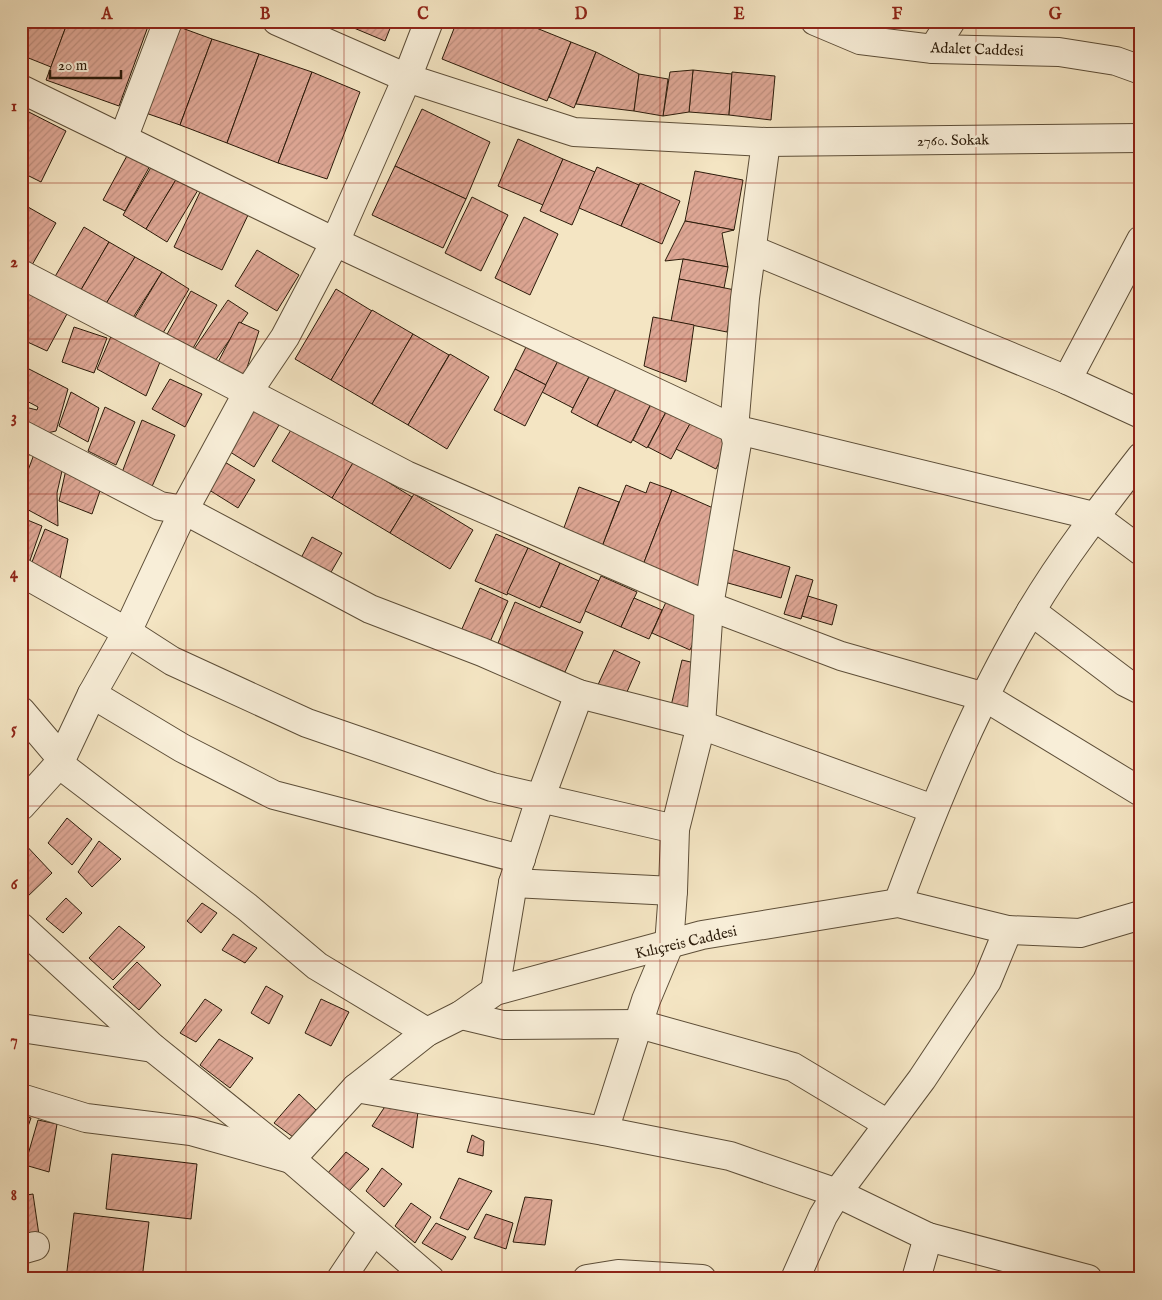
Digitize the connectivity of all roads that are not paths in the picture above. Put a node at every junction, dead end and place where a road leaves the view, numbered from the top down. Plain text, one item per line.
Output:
1 (168, 21) edge
2 (277, 21) edge
3 (429, 21) edge
4 (815, 21) edge
5 (951, 21) edge
6 (933, 49) junction
7 (1141, 70) edge
8 (406, 78) junction
9 (21, 89) edge
10 (1141, 138) edge
11 (123, 139) junction
12 (766, 142) junction
13 (1141, 240) edge
14 (335, 242) junction
15 (752, 250) junction
16 (21, 274) edge
17 (1067, 380) junction
18 (248, 392) junction
19 (1141, 414) edge
20 (734, 429) junction
21 (21, 434) edge
22 (1141, 457) edge
23 (184, 510) junction
24 (1094, 516) junction
25 (1141, 551) edge
26 (21, 572) edge
27 (709, 606) junction
28 (1031, 611) junction
29 (127, 632) junction
30 (1141, 690) edge
31 (92, 694) junction
32 (579, 694) junction
33 (985, 697) junction
34 (21, 710) edge
35 (701, 724) junction
36 (60, 761) junction
37 (1141, 792) edge
38 (540, 799) junction
39 (21, 806) edge
40 (933, 808) junction
41 (675, 829) junction
42 (517, 871) junction
43 (673, 891) junction
44 (898, 903) junction
45 (1141, 915) edge
46 (21, 927) edge
47 (1008, 930) junction
48 (669, 945) junction
49 (495, 991) junction
50 (461, 1015) junction
51 (639, 1024) junction
52 (21, 1028) edge
53 (427, 1032) junction
54 (153, 1048) junction
55 (356, 1088) junction
56 (21, 1098) edge
57 (888, 1124) junction
58 (604, 1131) junction
59 (291, 1160) junction
60 (837, 1194) junction
61 (373, 1231) junction
62 (928, 1237) junction
63 (700, 1278) edge
64 (342, 1279) edge
65 (430, 1279) edge
66 (587, 1279) edge
67 (796, 1279) edge
68 (916, 1279) edge
69 (1088, 1279) edge

1 - 11 street
2 - 8 street, 2760. Sokak
3 - 8 street
4 - 6 street, Adalet Caddesi
5 - 6 street
6 - 7 street, Adalet Caddesi
8 - 12 street, 2760. Sokak
8 - 14 street
9 - 11 street
10 - 12 street, 2760. Sokak
11 - 14 street
12 - 15 street
13 - 17 street
14 - 18 street
14 - 20 street
15 - 17 street
15 - 20 street
16 - 18 street
17 - 19 street
18 - 23 street
18 - 27 street
20 - 24 street
20 - 27 street
21 - 23 street
22 - 24 street
23 - 29 street
23 - 32 street
24 - 25 street
24 - 28 street
26 - 29 street
27 - 33 street
27 - 35 street
28 - 30 street
28 - 33 street
29 - 31 street
29 - 38 street
31 - 36 street
31 - 42 street
32 - 35 street
32 - 38 street
33 - 37 street
33 - 40 street
34 - 36 street
35 - 40 street
35 - 41 street
36 - 39 street
36 - 53 street
38 - 41 street
38 - 42 street
40 - 44 street
41 - 43 street
42 - 43 street
42 - 49 street
43 - 48 street
44 - 47 street, Kılıçreis Caddesi
44 - 48 street, Kılıçreis Caddesi
45 - 47 street, Kılıçreis Caddesi
46 - 54 street
47 - 57 street
48 - 49 street, Kılıçreis Caddesi
48 - 51 street
49 - 50 street, Kılıçreis Caddesi
50 - 51 street
50 - 53 street, Kılıçreis Caddesi
51 - 57 street
51 - 58 street
52 - 54 street
53 - 55 street, Kılıçreis Caddesi
54 - 59 street
55 - 58 street
55 - 59 street, Kılıçreis Caddesi
56 - 59 street
57 - 60 street
58 - 60 street
59 - 61 street
60 - 62 street
60 - 67 street
61 - 64 street
61 - 65 street
62 - 68 street
62 - 69 street
63 - 66 street

